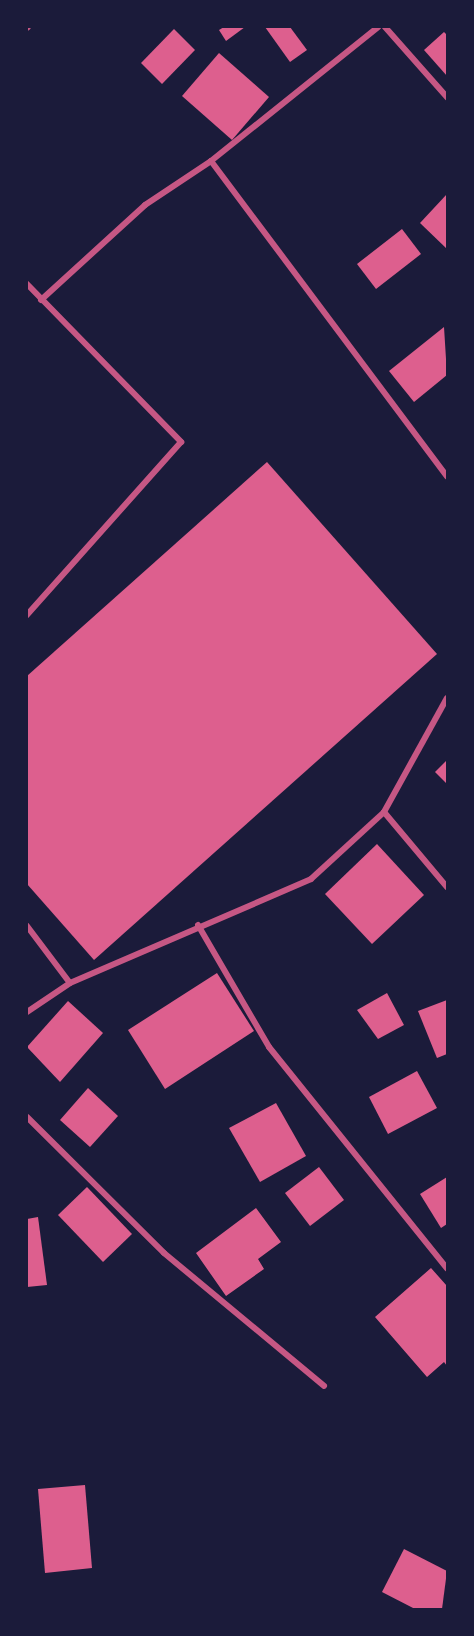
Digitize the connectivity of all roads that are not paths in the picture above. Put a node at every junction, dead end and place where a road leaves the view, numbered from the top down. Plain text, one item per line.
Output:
1 (378, 27) edge
2 (385, 27) edge
3 (447, 97) edge
4 (211, 160) junction
5 (27, 285) edge
6 (41, 300) junction
7 (447, 476) edge
8 (27, 615) edge
9 (447, 698) edge
10 (384, 812) junction
11 (447, 887) edge
12 (198, 925) junction
13 (27, 926) edge
14 (70, 983) junction
15 (27, 1012) edge
16 (27, 1117) edge
17 (447, 1268) edge
18 (324, 1386) dead end

1 - 4 street
2 - 3 street
4 - 6 street
4 - 7 street
5 - 6 street
6 - 8 street
9 - 10 street
10 - 11 street
10 - 12 street
12 - 14 street
12 - 17 street
13 - 14 street
14 - 15 street
16 - 18 street

